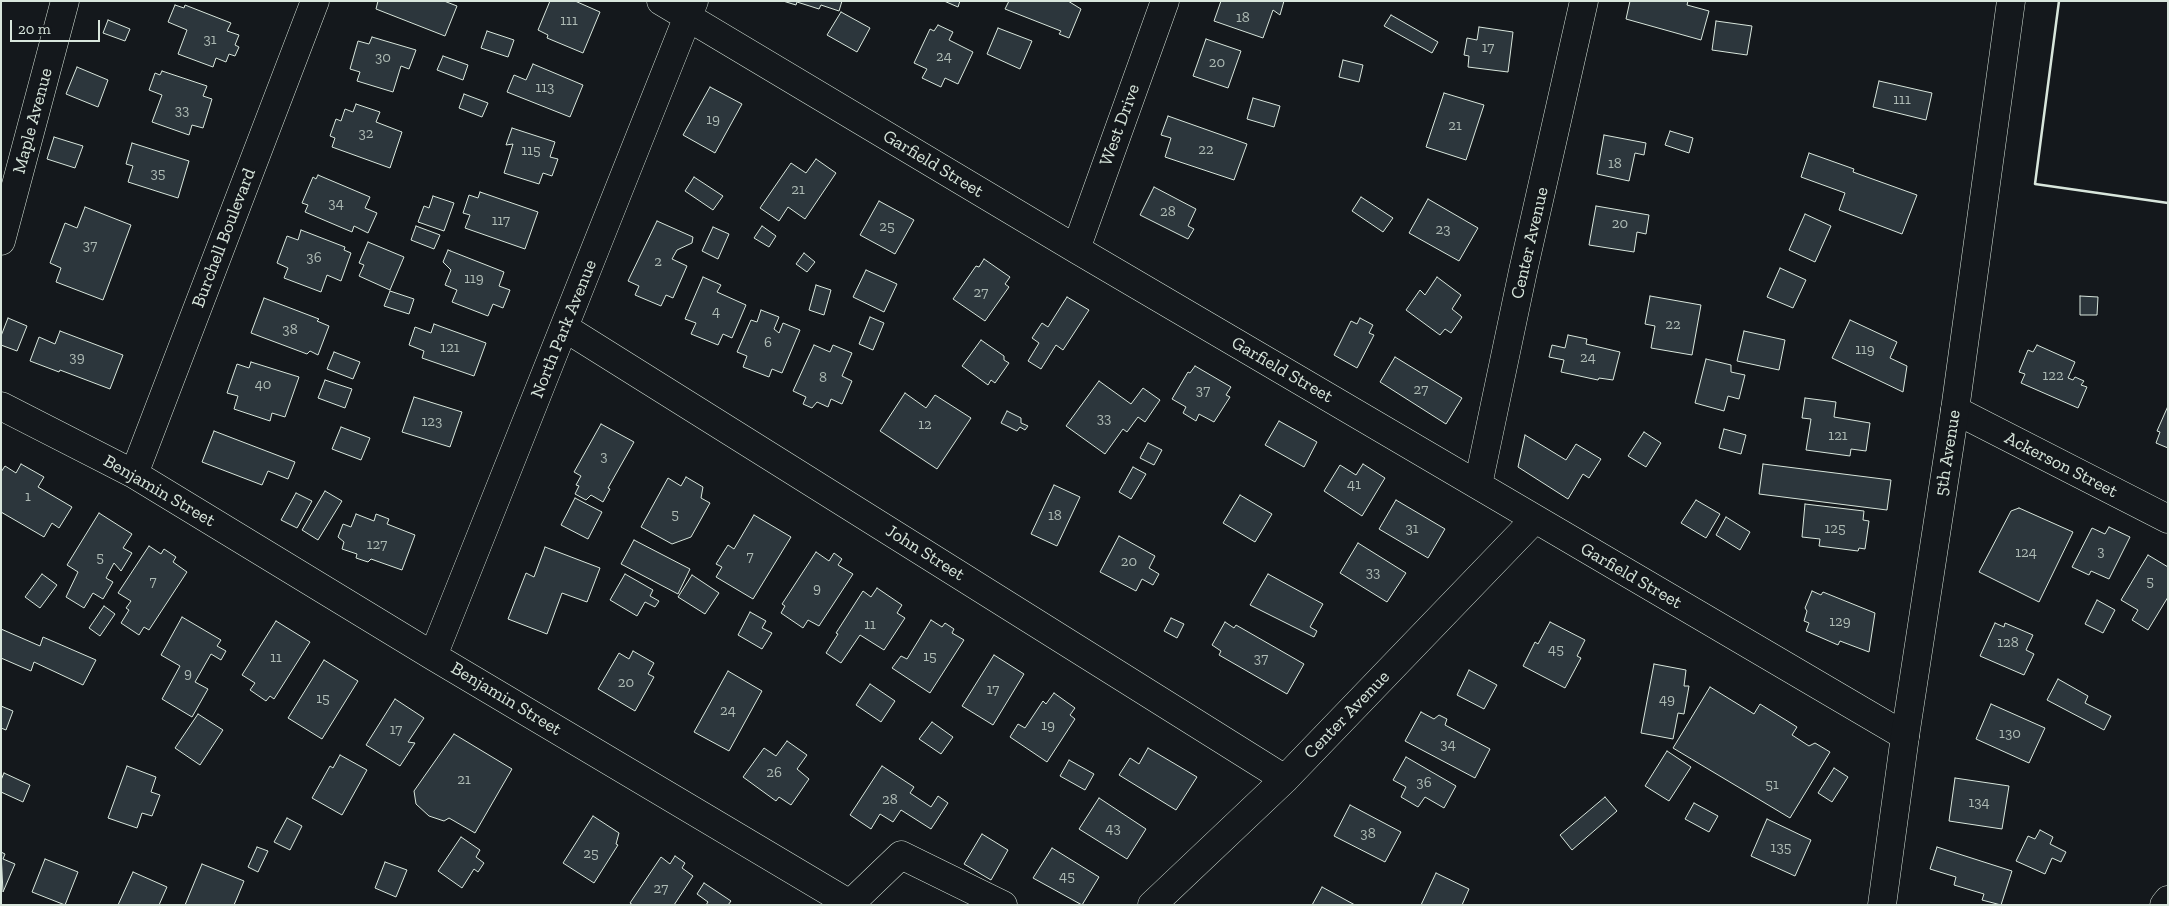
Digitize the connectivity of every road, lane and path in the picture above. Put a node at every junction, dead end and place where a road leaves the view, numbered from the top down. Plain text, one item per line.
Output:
1 (65, 1) edge
2 (315, 1) edge
3 (661, 1) edge
4 (1165, 1) edge
5 (1584, 1) edge
6 (2011, 1) edge
7 (691, 10) edge
8 (1, 241) edge
9 (1076, 249) junction
10 (565, 328) junction
11 (1, 406) edge
12 (1955, 410) junction
13 (134, 474) junction
14 (1478, 485) junction
15 (1535, 519) junction
16 (2168, 519) edge
17 (433, 656) junction
18 (1905, 736) junction
19 (1285, 779) junction
20 (2168, 900) edge
21 (1004, 905) edge
22 (1152, 905) edge
23 (1882, 905) edge
24 (2164, 905) edge

1 - 8 street, Maple Avenue
2 - 13 street, Burchell Boulevard
3 - 7 street, Garfield Street
4 - 9 street, West Drive
5 - 14 street, Center Avenue
6 - 12 street, 5th Avenue
7 - 9 street, Garfield Street
7 - 10 street, North Park Avenue
9 - 14 street, Garfield Street
10 - 17 street, North Park Avenue
10 - 19 street, John Street
11 - 13 street, Benjamin Street
12 - 16 street, Ackerson Street
12 - 18 street, 5th Avenue
13 - 17 street, Benjamin Street
14 - 15 street, Garfield Street
15 - 18 street, Garfield Street
15 - 19 street, Center Avenue
17 - 21 street, Benjamin Street
18 - 23 street, 5th Avenue
19 - 22 street, Center Avenue
20 - 24 street

